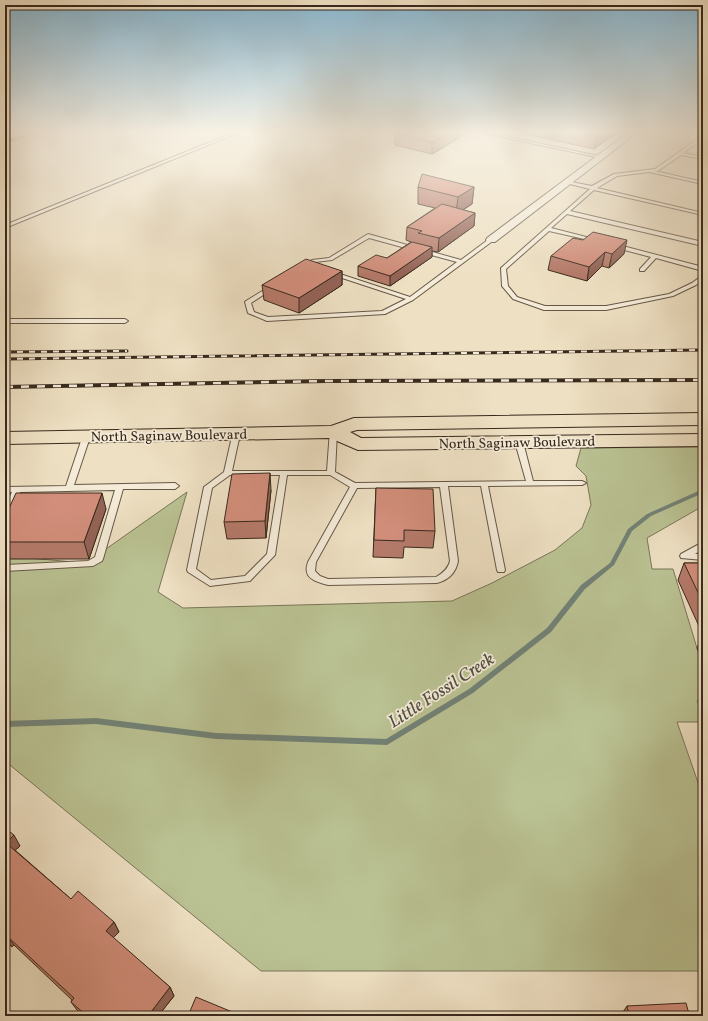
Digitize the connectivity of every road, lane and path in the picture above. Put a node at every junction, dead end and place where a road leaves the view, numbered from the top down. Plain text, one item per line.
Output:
1 (121, 180) edge
2 (571, 180) edge
3 (609, 180) edge
4 (687, 180) edge
5 (568, 182) junction
6 (703, 183) edge
7 (593, 188) junction
8 (566, 212) junction
9 (703, 214) edge
10 (5, 227) edge
11 (548, 229) junction
12 (491, 240) joint
13 (601, 243) edge
14 (703, 244) edge
15 (609, 245) edge
16 (655, 256) junction
17 (462, 262) junction
18 (309, 265) junction
19 (316, 267) edge
20 (302, 269) edge
21 (703, 269) edge
22 (323, 270) edge
23 (642, 270) dead end
24 (703, 277) edge
25 (275, 285) edge
26 (411, 299) junction
27 (125, 320) dead end
28 (5, 321) edge
29 (703, 419) edge
30 (333, 432) junction
31 (236, 434) junction
32 (86, 437) junction
33 (5, 438) edge
34 (703, 440) edge
35 (519, 442) junction
36 (284, 472) junction
37 (228, 473) junction
38 (331, 473) junction
39 (530, 483) junction
40 (582, 483) dead end
41 (444, 484) junction
42 (484, 484) junction
43 (175, 486) dead end
44 (354, 486) junction
45 (120, 487) junction
46 (69, 488) junction
47 (5, 490) edge
48 (17, 490) junction
49 (5, 516) edge
50 (703, 545) edge
51 (703, 557) edge
52 (5, 568) edge
53 (501, 570) dead end

1 - 10 lane
2 - 5 street
3 - 7 lane
4 - 6 lane
5 - 7 lane
5 - 12 street
7 - 8 lane
7 - 9 lane
8 - 11 lane
8 - 14 lane
11 - 13 lane
11 - 24 lane
12 - 17 lane
15 - 16 lane
16 - 21 lane
16 - 23 lane
17 - 18 lane
17 - 26 lane
18 - 19 lane
18 - 20 lane
22 - 26 lane
25 - 26 lane
27 - 28 lane
29 - 30 main road, North Saginaw Boulevard
30 - 31 main road, North Saginaw Boulevard
30 - 35 main road, North Saginaw Boulevard
30 - 38 lane
31 - 32 main road, North Saginaw Boulevard
31 - 37 lane
32 - 33 main road, North Saginaw Boulevard
32 - 46 lane
34 - 35 main road, North Saginaw Boulevard
35 - 39 lane
36 - 37 lane
36 - 37 lane
36 - 38 lane
38 - 44 lane
39 - 40 lane
39 - 42 lane
41 - 42 lane
41 - 44 lane
41 - 44 lane
42 - 53 lane
43 - 45 lane
45 - 46 lane
45 - 52 lane
46 - 48 lane
47 - 48 lane
48 - 49 lane
50 - 51 lane

